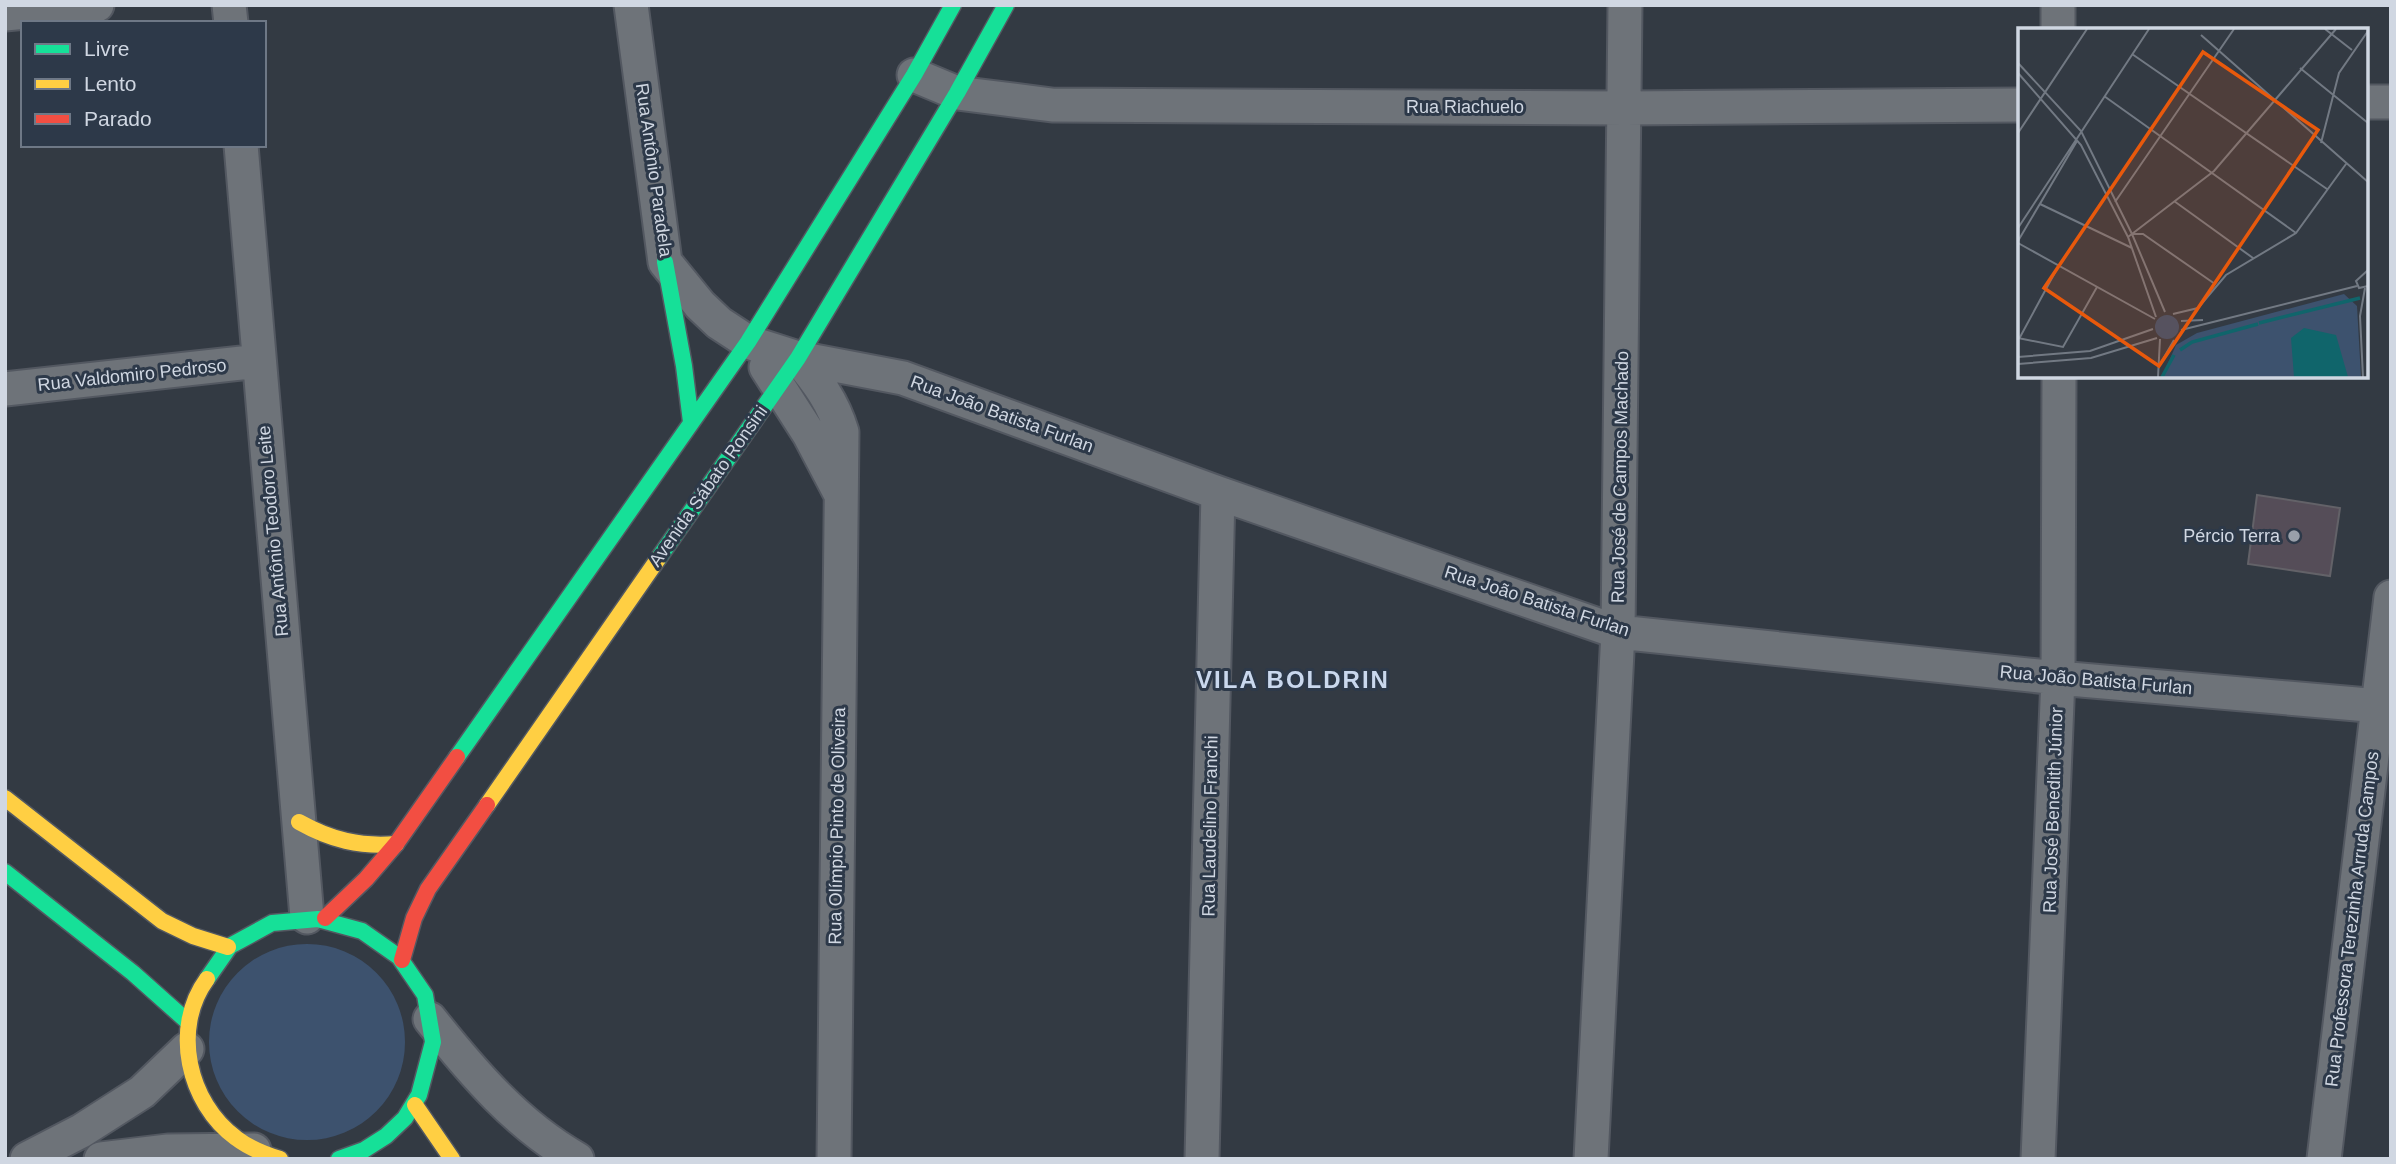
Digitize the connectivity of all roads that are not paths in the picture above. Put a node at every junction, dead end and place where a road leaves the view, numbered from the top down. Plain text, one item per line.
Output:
1 (97, 5) edge
2 (631, 5) edge
3 (953, 5) edge
4 (1006, 5) edge
5 (1625, 5) edge
6 (2058, 5) edge
7 (5, 14) edge
8 (2058, 28) edge
9 (914, 75) junction
10 (957, 93) junction
11 (2368, 102) edge
12 (2391, 102) edge
13 (2018, 105) edge
14 (1626, 108) junction
15 (241, 147) edge
16 (666, 262) junction
17 (748, 342) junction
18 (798, 358) junction
19 (259, 361) junction
20 (2059, 378) edge
21 (778, 386) junction
22 (5, 389) edge
23 (691, 422) junction
24 (840, 493) junction
25 (1217, 493) junction
26 (2391, 597) edge
27 (1618, 632) junction
28 (2058, 678) junction
29 (2383, 706) edge
30 (5, 798) edge
31 (299, 822) junction
32 (396, 844) junction
33 (5, 872) edge
34 (316, 918) junction
35 (228, 947) junction
36 (402, 960) junction
37 (430, 1019) junction
38 (188, 1035) junction
39 (415, 1105) junction
40 (267, 1154) edge
41 (350, 1158) edge
42 (27, 1159) edge
43 (100, 1159) edge
44 (452, 1159) edge
45 (577, 1159) edge
46 (834, 1159) edge
47 (1202, 1159) edge
48 (1591, 1159) edge
49 (2038, 1159) edge
50 (2324, 1159) edge

1 - 7 street
2 - 16 street, Rua Antônio Paradela
3 - 9 street
4 - 10 street, Avenida Sábato Ronsini
5 - 14 street, Rua José de Campos Machado
6 - 8 street
9 - 10 street, Rua Riachuelo
9 - 17 street
10 - 14 street, Rua Riachuelo
10 - 18 street, Avenida Sábato Ronsini
11 - 12 street
13 - 14 street, Rua Riachuelo
14 - 27 street, Rua José de Campos Machado
15 - 19 street, Rua Antônio Teodoro Leite
16 - 17 street, Rua Antônio Paradela
16 - 23 street
17 - 18 street, Rua João Batista Furlan
17 - 21 street, Rua Olímpio Pinto de Oliveira
17 - 23 street
18 - 21 street, Avenida Sábato Ronsini
18 - 24 street, Rua Olímpio Pinto de Oliveira
18 - 25 street, Rua João Batista Furlan
19 - 22 street, Rua Valdomiro Pedroso
19 - 31 street, Rua Antônio Teodoro Leite
20 - 28 street, Rua José Benedith Júnior
21 - 24 street, Rua Olímpio Pinto de Oliveira
21 - 36 street, Avenida Sábato Ronsini
23 - 32 street
24 - 46 street, Rua Olímpio Pinto de Oliveira
25 - 27 street, Rua João Batista Furlan
25 - 47 street, Rua Laudelino Franchi
26 - 29 street, Rua Professora Terezinha Arruda Campos
27 - 28 street, Rua João Batista Furlan
27 - 48 street, Rua José de Campos Machado
28 - 29 street, Rua João Batista Furlan
28 - 49 street, Rua José Benedith Júnior
29 - 50 street, Rua Professora Terezinha Arruda Campos
30 - 35 street
31 - 32 street
31 - 34 street, Rua Antônio Teodoro Leite
32 - 34 street
33 - 38 street
34 - 35 street
34 - 36 street
35 - 38 street
36 - 37 street
37 - 39 street
37 - 45 street
38 - 40 street
38 - 42 street
39 - 41 street
39 - 44 street
40 - 43 street

